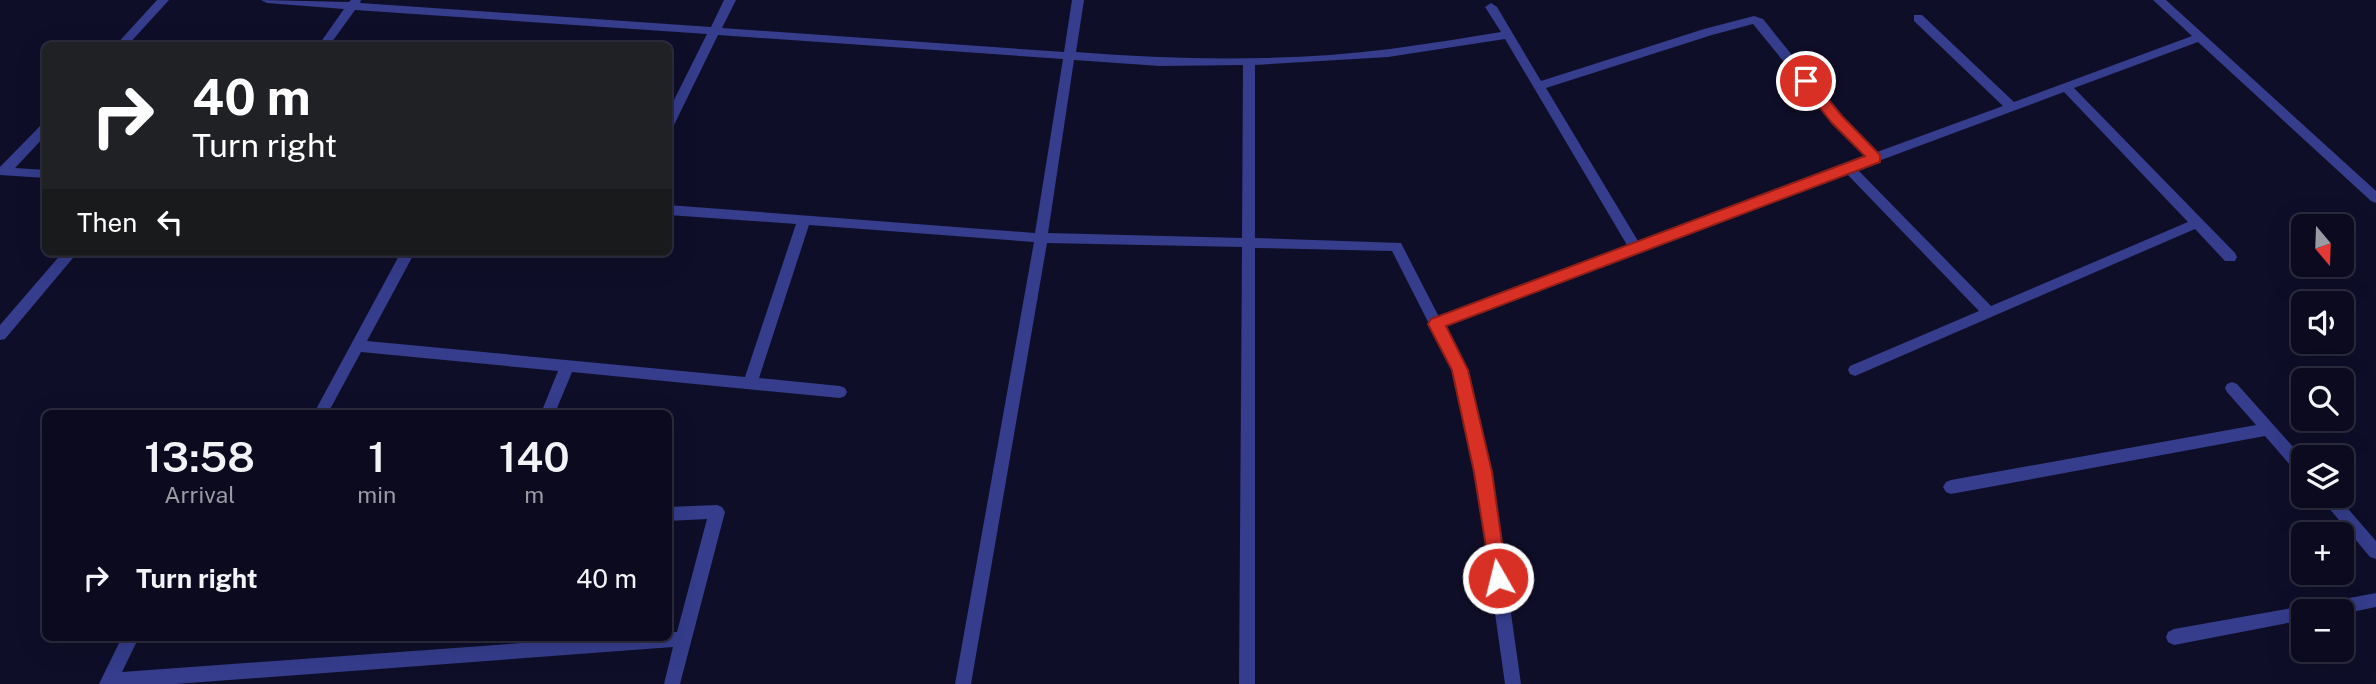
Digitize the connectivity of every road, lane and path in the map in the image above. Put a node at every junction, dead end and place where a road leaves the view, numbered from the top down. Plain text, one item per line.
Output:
1 (163, 0) edge
2 (267, 0) edge
3 (730, 0) edge
4 (1078, 0) edge
5 (2159, 0) edge
6 (354, 3) edge
7 (1491, 7) dead end
8 (1918, 18) dead end
9 (715, 31) junction
10 (1508, 36) junction
11 (2200, 37) junction
12 (124, 42) edge
13 (326, 42) edge
14 (1070, 55) junction
15 (1249, 61) junction
16 (1539, 86) junction
17 (2066, 87) junction
18 (2012, 107) junction
19 (672, 117) edge
20 (42, 131) edge
21 (1875, 158) junction
22 (1849, 168) junction
23 (2, 172) edge
24 (42, 174) edge
25 (2376, 198) edge
26 (672, 210) edge
27 (804, 220) junction
28 (2197, 223) junction
29 (1041, 237) junction
30 (1250, 243) junction
31 (1635, 247) junction
32 (68, 256) edge
33 (406, 256) edge
34 (2230, 257) dead end
35 (1989, 313) junction
36 (1436, 324) junction
37 (0, 335) edge
38 (358, 346) junction
39 (567, 366) junction
40 (1854, 370) dead end
41 (750, 383) junction
42 (2232, 388) dead end
43 (840, 392) dead end
44 (323, 410) edge
45 (549, 410) edge
46 (2268, 429) junction
47 (2291, 455) edge
48 (1951, 487) dead end
49 (2337, 508) edge
50 (672, 514) edge
51 (2376, 552) edge
52 (2376, 600) edge
53 (2354, 604) edge
54 (2291, 615) edge
55 (2174, 637) dead end
56 (684, 639) junction
57 (672, 640) edge
58 (129, 641) edge
59 (657, 641) edge
60 (108, 682) edge
61 (672, 684) edge
62 (963, 684) edge
63 (1247, 684) edge
64 (1513, 684) edge

1 - 12 street
2 - 6 street
3 - 9 street
4 - 14 street
5 - 11 street
6 - 9 street
6 - 13 street
7 - 10 street
8 - 18 street
9 - 14 street
9 - 19 street
10 - 15 street
10 - 16 street
11 - 17 street
11 - 25 street
14 - 15 street
14 - 29 street
15 - 30 street
16 - 21 street
16 - 31 street
17 - 18 street
17 - 28 street
18 - 21 street
20 - 23 street
21 - 22 street
22 - 31 street
22 - 35 street
23 - 24 street
26 - 27 street
27 - 29 street
27 - 41 street
28 - 34 street
28 - 35 street
29 - 30 street
29 - 62 street
30 - 36 street
30 - 63 street
31 - 36 street
32 - 37 street
33 - 38 street
35 - 40 street
36 - 64 street
38 - 39 street
38 - 44 street
39 - 41 street
39 - 45 street
41 - 43 street
42 - 46 street
46 - 47 street
46 - 48 street
49 - 51 street
50 - 56 street
52 - 53 street
54 - 55 street
56 - 57 street
56 - 61 street
58 - 60 street
59 - 60 street

